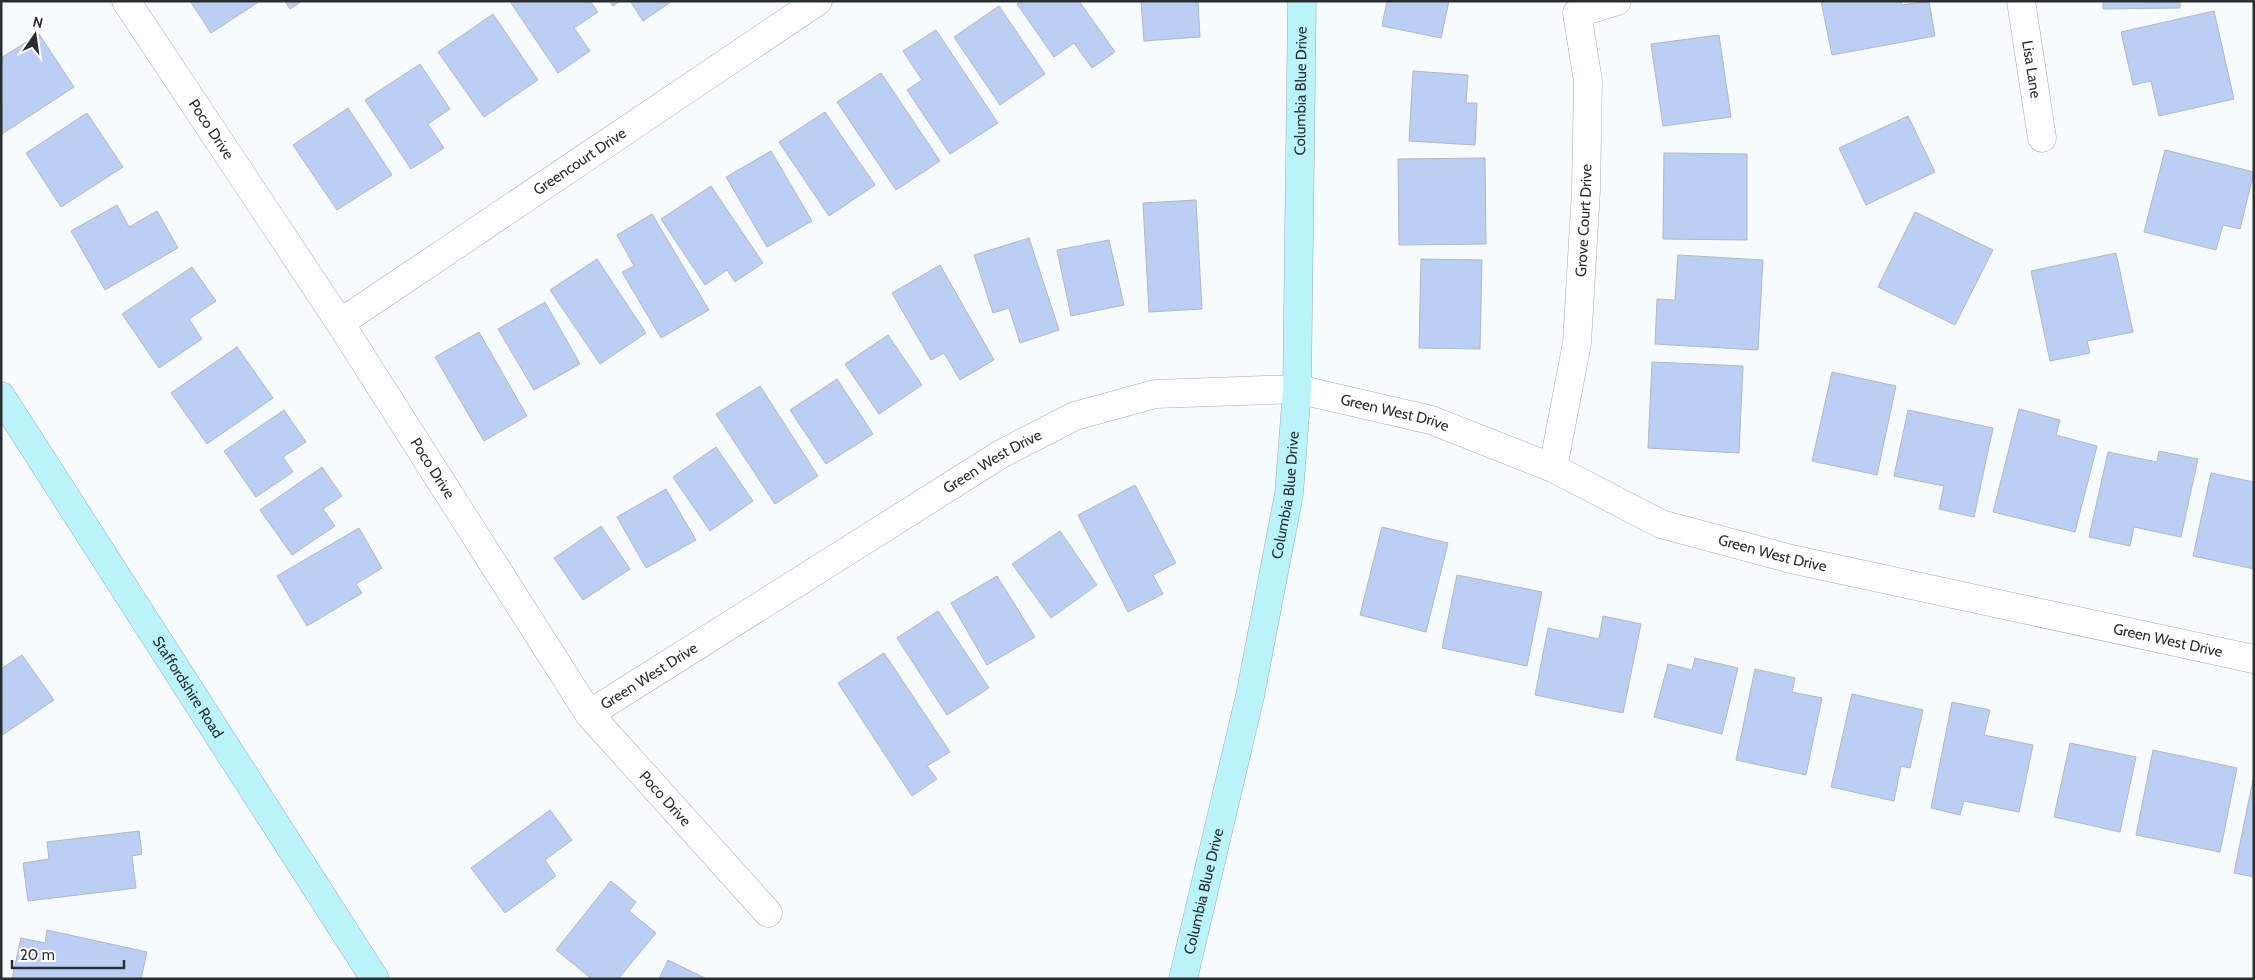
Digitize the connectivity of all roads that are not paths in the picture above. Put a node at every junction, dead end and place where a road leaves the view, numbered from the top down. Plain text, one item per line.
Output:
1 (126, 1) edge
2 (818, 1) edge
3 (1302, 1) edge
4 (1617, 1) edge
5 (2021, 1) edge
6 (2042, 138) dead end
7 (340, 323) junction
8 (1297, 389) junction
9 (1, 396) edge
10 (1553, 468) junction
11 (2254, 659) edge
12 (589, 714) junction
13 (768, 912) dead end
14 (375, 979) edge
15 (1183, 979) edge

1 - 7 street, Poco Drive
2 - 7 street, Greencourt Drive
3 - 8 street, Columbia Blue Drive
4 - 10 street, Grove Court Drive
5 - 6 street, Lisa Lane
7 - 12 street, Poco Drive
8 - 10 street, Green West Drive
8 - 12 street, Green West Drive
8 - 15 street, Columbia Blue Drive
9 - 14 street, Staffordshire Road
10 - 11 street, Green West Drive
12 - 13 street, Poco Drive

